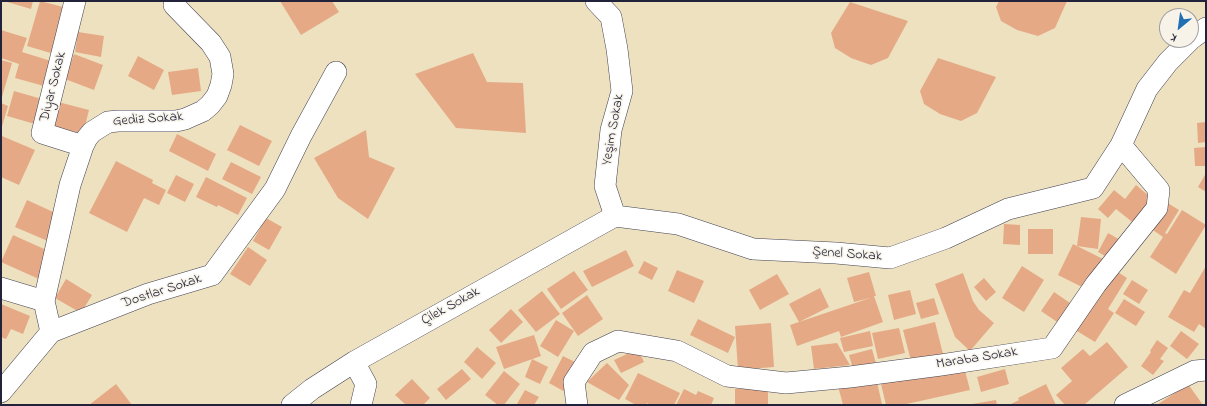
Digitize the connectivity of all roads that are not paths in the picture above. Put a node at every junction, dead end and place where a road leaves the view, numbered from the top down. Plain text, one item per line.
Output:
1 (75, 1) edge
2 (596, 1) edge
3 (174, 5) dead end
4 (1182, 48) edge
5 (336, 72) dead end
6 (1121, 145) junction
7 (83, 146) junction
8 (615, 216) junction
9 (1, 288) edge
10 (44, 301) junction
11 (51, 332) junction
12 (354, 362) junction
13 (1206, 370) edge
14 (1, 392) edge
15 (292, 405) edge
16 (361, 405) edge
17 (577, 405) edge
18 (1125, 405) edge

1 - 7 street, Diyar Sokak
2 - 8 street, Yeşim Sokak
3 - 7 street, Gediz Sokak
4 - 6 street
5 - 11 street, Dostlar Sokak
6 - 8 street, Şenel Sokak
6 - 17 street, Maraba Sokak
7 - 10 street, Gediz Sokak
8 - 12 street, Çilek Sokak
9 - 10 street
10 - 11 street
11 - 14 street, Dostlar Sokak
12 - 15 street, Çilek Sokak
12 - 16 street
13 - 18 street

